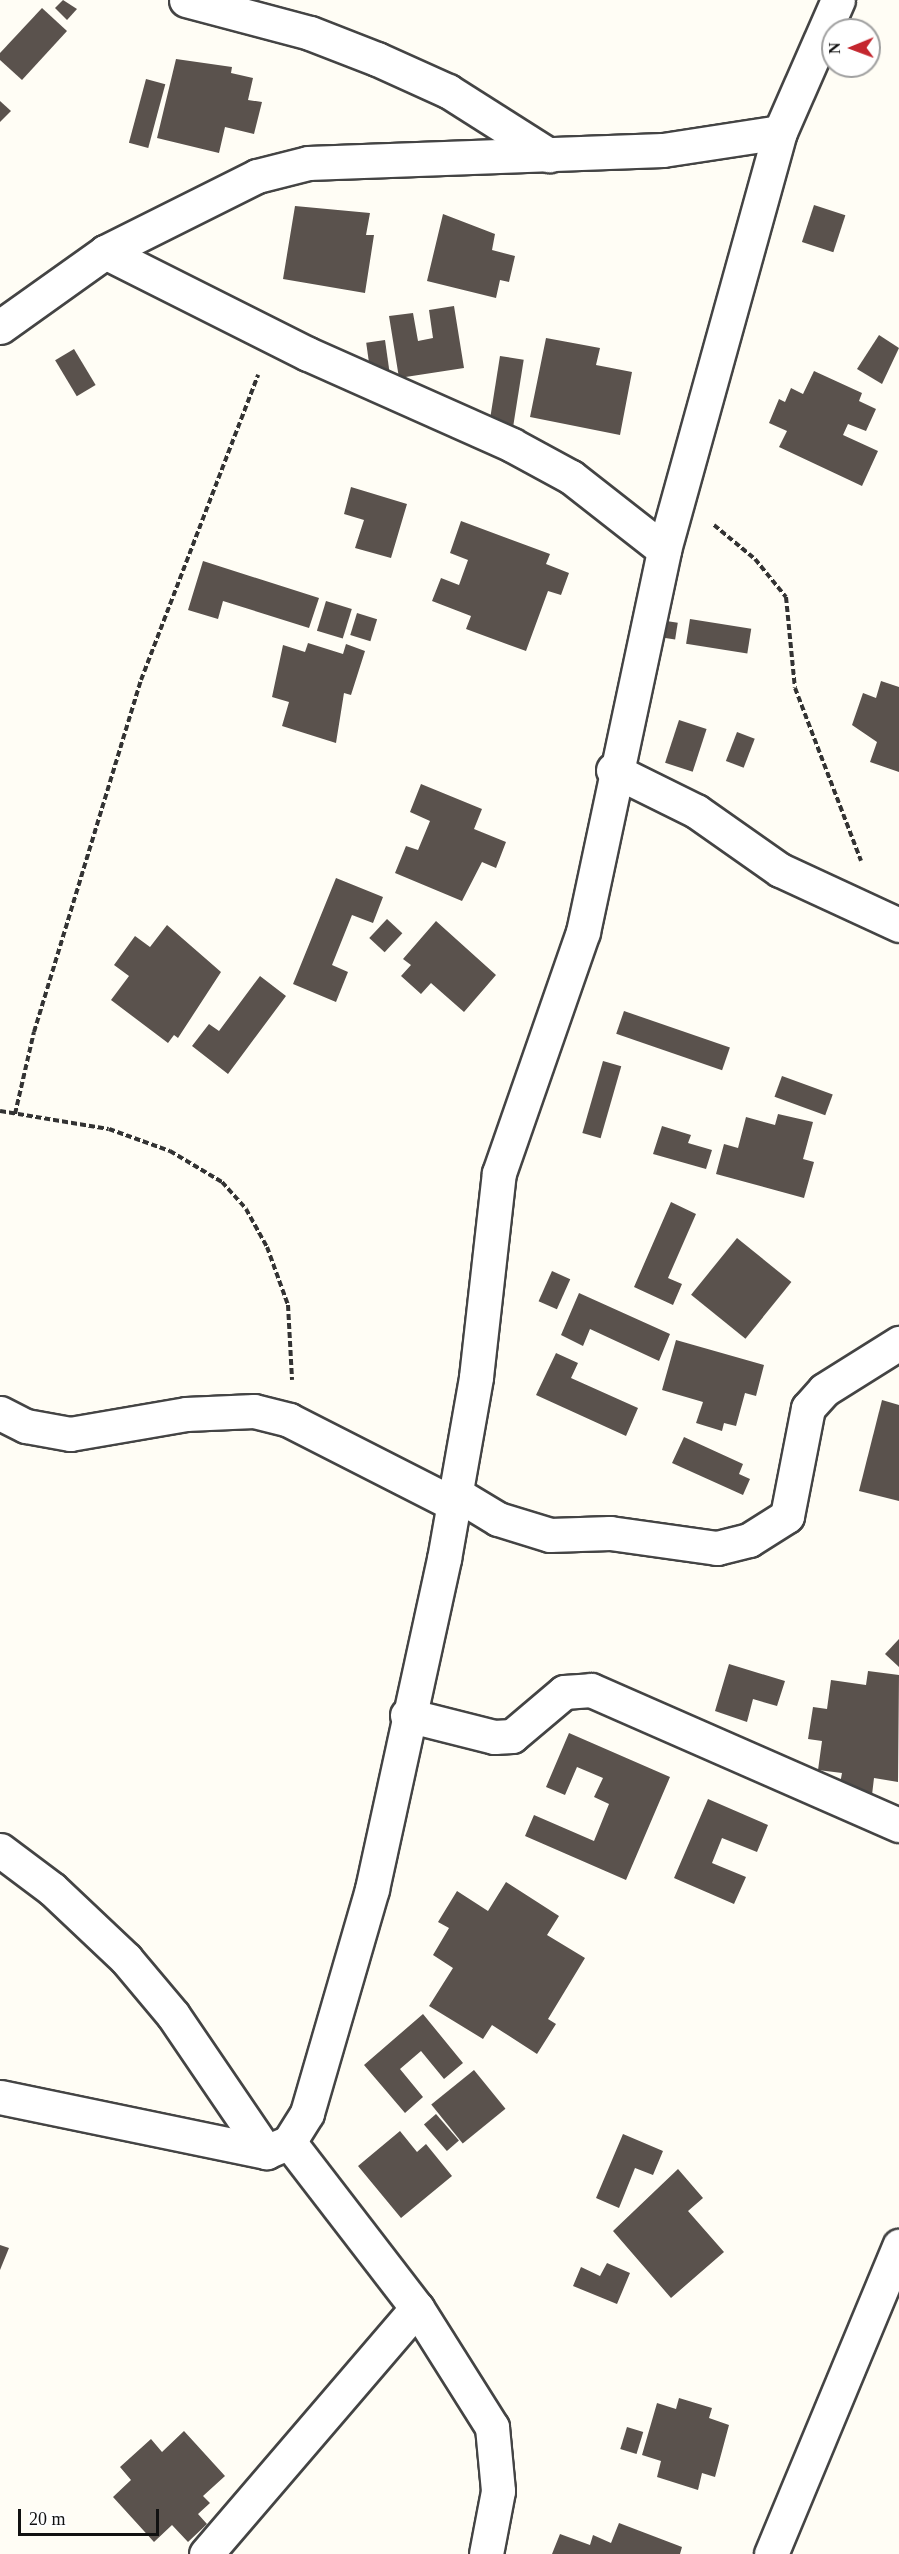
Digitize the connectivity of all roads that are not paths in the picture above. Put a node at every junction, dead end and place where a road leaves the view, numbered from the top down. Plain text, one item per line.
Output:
1 (186, 0) edge
2 (838, 0) edge
3 (780, 132) junction
4 (549, 155) junction
5 (105, 252) junction
6 (0, 327) edge
7 (664, 550) junction
8 (613, 770) junction
9 (890, 921) edge
10 (899, 1342) edge
11 (0, 1413) edge
12 (454, 1498) junction
13 (407, 1715) junction
14 (899, 1825) edge
15 (0, 1850) edge
16 (0, 2097) edge
17 (277, 2147) junction
18 (899, 2247) edge
19 (887, 2304) edge
20 (417, 2308) junction
21 (206, 2554) edge
22 (486, 2554) edge
23 (771, 2554) edge

1 - 4 street
2 - 3 street
3 - 4 street
3 - 7 street
4 - 5 street
5 - 6 street
5 - 7 street
7 - 8 street
8 - 9 street
8 - 12 street
10 - 12 street
11 - 12 street
12 - 13 street
13 - 14 street
13 - 17 street
15 - 17 street
16 - 17 street
17 - 20 street
18 - 19 street
19 - 23 street
20 - 21 street
20 - 22 street

